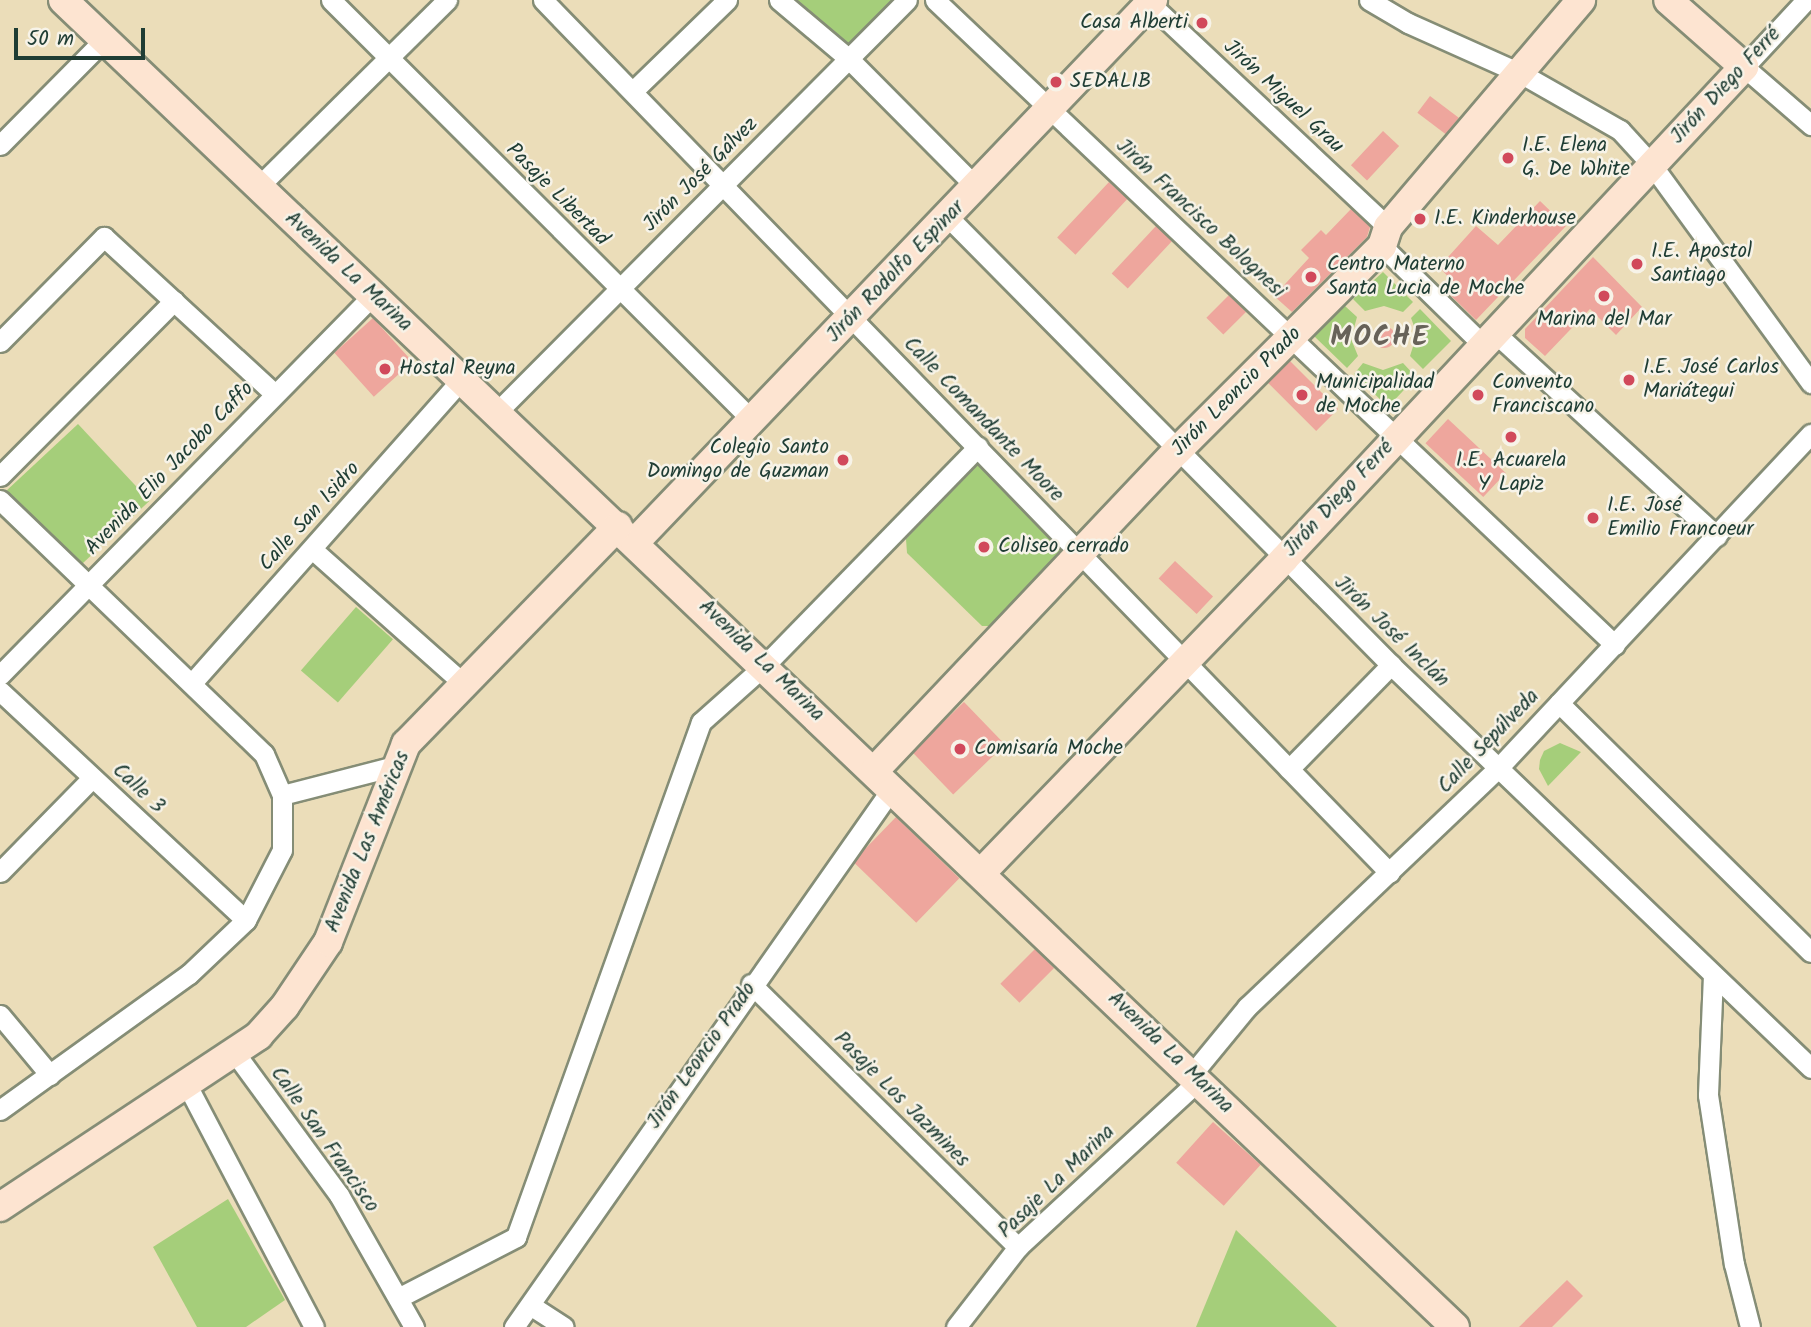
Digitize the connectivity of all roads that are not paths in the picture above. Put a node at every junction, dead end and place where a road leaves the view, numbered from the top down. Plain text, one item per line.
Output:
1 (62, 0) edge
2 (331, 0) edge
3 (447, 0) edge
4 (543, 0) edge
5 (727, 0) edge
6 (779, 0) edge
7 (907, 0) edge
8 (934, 0) edge
9 (1369, 0) edge
10 (1581, 0) edge
11 (1668, 0) edge
12 (1806, 0) edge
13 (1150, 1) edge
14 (104, 40) junction
15 (388, 59) junction
16 (849, 59) junction
17 (1744, 67) junction
18 (1520, 73) junction
19 (633, 91) junction
20 (1051, 110) junction
21 (1811, 125) edge
22 (1, 142) edge
23 (1652, 165) junction
24 (724, 184) junction
25 (258, 187) junction
26 (977, 188) junction
27 (949, 218) junction
28 (1385, 236) junction
29 (619, 290) junction
30 (373, 295) junction
31 (174, 301) junction
32 (852, 317) junction
33 (1292, 337) junction
34 (1488, 338) junction
35 (0, 342) edge
36 (462, 379) junction
37 (1811, 383) edge
38 (275, 394) junction
39 (497, 412) junction
40 (753, 421) junction
41 (1811, 434) edge
42 (1397, 437) junction
43 (978, 447) junction
44 (1177, 452) junction
45 (0, 476) edge
46 (0, 500) edge
47 (627, 534) junction
48 (1717, 536) junction
49 (312, 550) junction
50 (1080, 554) junction
51 (1284, 559) junction
52 (89, 584) junction
53 (1615, 645) junction
54 (1185, 661) junction
55 (765, 665) junction
56 (1391, 665) junction
57 (0, 675) edge
58 (462, 682) junction
59 (191, 684) junction
60 (0, 691) edge
61 (1559, 703) junction
62 (395, 766) junction
63 (1500, 766) junction
64 (1289, 769) junction
65 (92, 778) junction
66 (884, 779) junction
67 (282, 795) junction
68 (0, 872) edge
69 (982, 872) junction
70 (1390, 873) junction
71 (246, 920) junction
72 (1811, 952) edge
73 (1713, 975) junction
74 (751, 984) junction
75 (0, 1015) edge
76 (235, 1054) junction
77 (1811, 1069) edge
78 (50, 1074) junction
79 (1195, 1077) junction
80 (187, 1085) junction
81 (0, 1110) edge
82 (0, 1207) edge
83 (1018, 1247) junction
84 (398, 1298) junction
85 (530, 1305) junction
86 (314, 1327) edge
87 (414, 1327) edge
88 (514, 1327) edge
89 (564, 1327) edge
90 (956, 1327) edge
91 (1455, 1327) edge
92 (1749, 1327) edge

1 - 14 street, Avenida La Marina
2 - 15 street, Pasaje Libertad
3 - 15 street
4 - 19 street, Calle Comandante Moore
5 - 19 street
6 - 16 street
7 - 16 street, Jirón José Gálvez
8 - 20 street, Jirón Francisco Bolognesi
9 - 18 street
10 - 18 street, Jirón Leoncio Prado
11 - 17 street
12 - 17 street, Jirón Diego Ferré
13 - 20 street, Jirón Rodolfo Espinar
13 - 28 street, Jirón Miguel Grau
14 - 22 street
14 - 25 street, Avenida La Marina
15 - 25 street
15 - 29 street, Pasaje Libertad
16 - 24 street, Jirón José Gálvez
16 - 26 street
17 - 21 street
17 - 23 street, Jirón Diego Ferré
18 - 23 street
18 - 28 street, Jirón Leoncio Prado
19 - 24 street, Calle Comandante Moore
20 - 26 street, Jirón Rodolfo Espinar
20 - 33 street, Jirón Francisco Bolognesi
23 - 34 street, Jirón Diego Ferré
23 - 37 street
24 - 29 street, Jirón José Gálvez
24 - 32 street, Calle Comandante Moore
25 - 30 street, Avenida La Marina
26 - 27 street, Jirón Rodolfo Espinar
27 - 32 street, Jirón Rodolfo Espinar
27 - 44 street, Jirón José Inclán
28 - 33 street, Jirón Leoncio Prado
28 - 34 street, Jirón Miguel Grau
29 - 39 street, Jirón José Gálvez
29 - 40 street, Pasaje Libertad
30 - 36 street, Avenida La Marina
30 - 38 street, Avenida Elio Jacobo Caffo
31 - 35 street
31 - 38 street
31 - 45 street
32 - 40 street, Jirón Rodolfo Espinar
32 - 43 street, Calle Comandante Moore
33 - 42 street, Jirón Francisco Bolognesi
33 - 44 street, Jirón Leoncio Prado
34 - 42 street, Jirón Diego Ferré
34 - 48 street, Jirón Miguel Grau
36 - 39 street, Avenida La Marina
36 - 49 street, Calle San Isidro
38 - 52 street, Avenida Elio Jacobo Caffo
39 - 47 street, Avenida La Marina
40 - 47 street, Jirón Rodolfo Espinar
41 - 48 street, Calle Sepúlveda
42 - 51 street, Jirón Diego Ferré
42 - 53 street, Jirón Francisco Bolognesi
43 - 50 street, Calle Comandante Moore
43 - 55 street
44 - 50 street, Jirón Leoncio Prado
44 - 51 street, Jirón José Inclán
46 - 52 street
47 - 55 street, Avenida La Marina
47 - 58 street, Avenida Las Américas
48 - 53 street, Calle Sepúlveda
49 - 58 street
49 - 59 street, Calle San Isidro
50 - 54 street, Calle Comandante Moore
50 - 66 street, Jirón Leoncio Prado
51 - 54 street, Jirón Diego Ferré
51 - 56 street, Jirón José Inclán
52 - 57 street, Avenida Elio Jacobo Caffo
52 - 59 street
53 - 61 street, Calle Sepúlveda
54 - 64 street, Calle Comandante Moore
54 - 69 street, Jirón Diego Ferré
55 - 66 street, Avenida La Marina
55 - 84 street
56 - 63 street, Jirón José Inclán
56 - 64 street
58 - 62 street, Avenida Las Américas
59 - 67 street
60 - 65 street, Calle 3
61 - 63 street, Calle Sepúlveda
61 - 72 street
62 - 67 street
62 - 76 street, Avenida Las Américas
63 - 70 street, Calle Sepúlveda
63 - 73 street, Jirón José Inclán
64 - 70 street, Calle Comandante Moore
65 - 68 street
65 - 71 street, Calle 3
66 - 69 street, Avenida La Marina
66 - 74 street, Jirón Leoncio Prado
67 - 71 street
69 - 79 street, Avenida La Marina
70 - 79 street, Calle Sepúlveda
71 - 78 street
73 - 77 street, Jirón José Inclán
73 - 92 street
74 - 83 street, Pasaje Los Jazmines
74 - 85 street, Jirón Leoncio Prado
75 - 78 street
76 - 80 street, Avenida Las Américas
76 - 84 street, Calle San Francisco
78 - 81 street
79 - 83 street, Pasaje La Marina
79 - 91 street, Avenida La Marina
80 - 82 street, Avenida Las Américas
80 - 86 street
83 - 90 street, Pasaje La Marina
84 - 87 street, Calle San Francisco
85 - 88 street, Jirón Leoncio Prado
85 - 89 street

